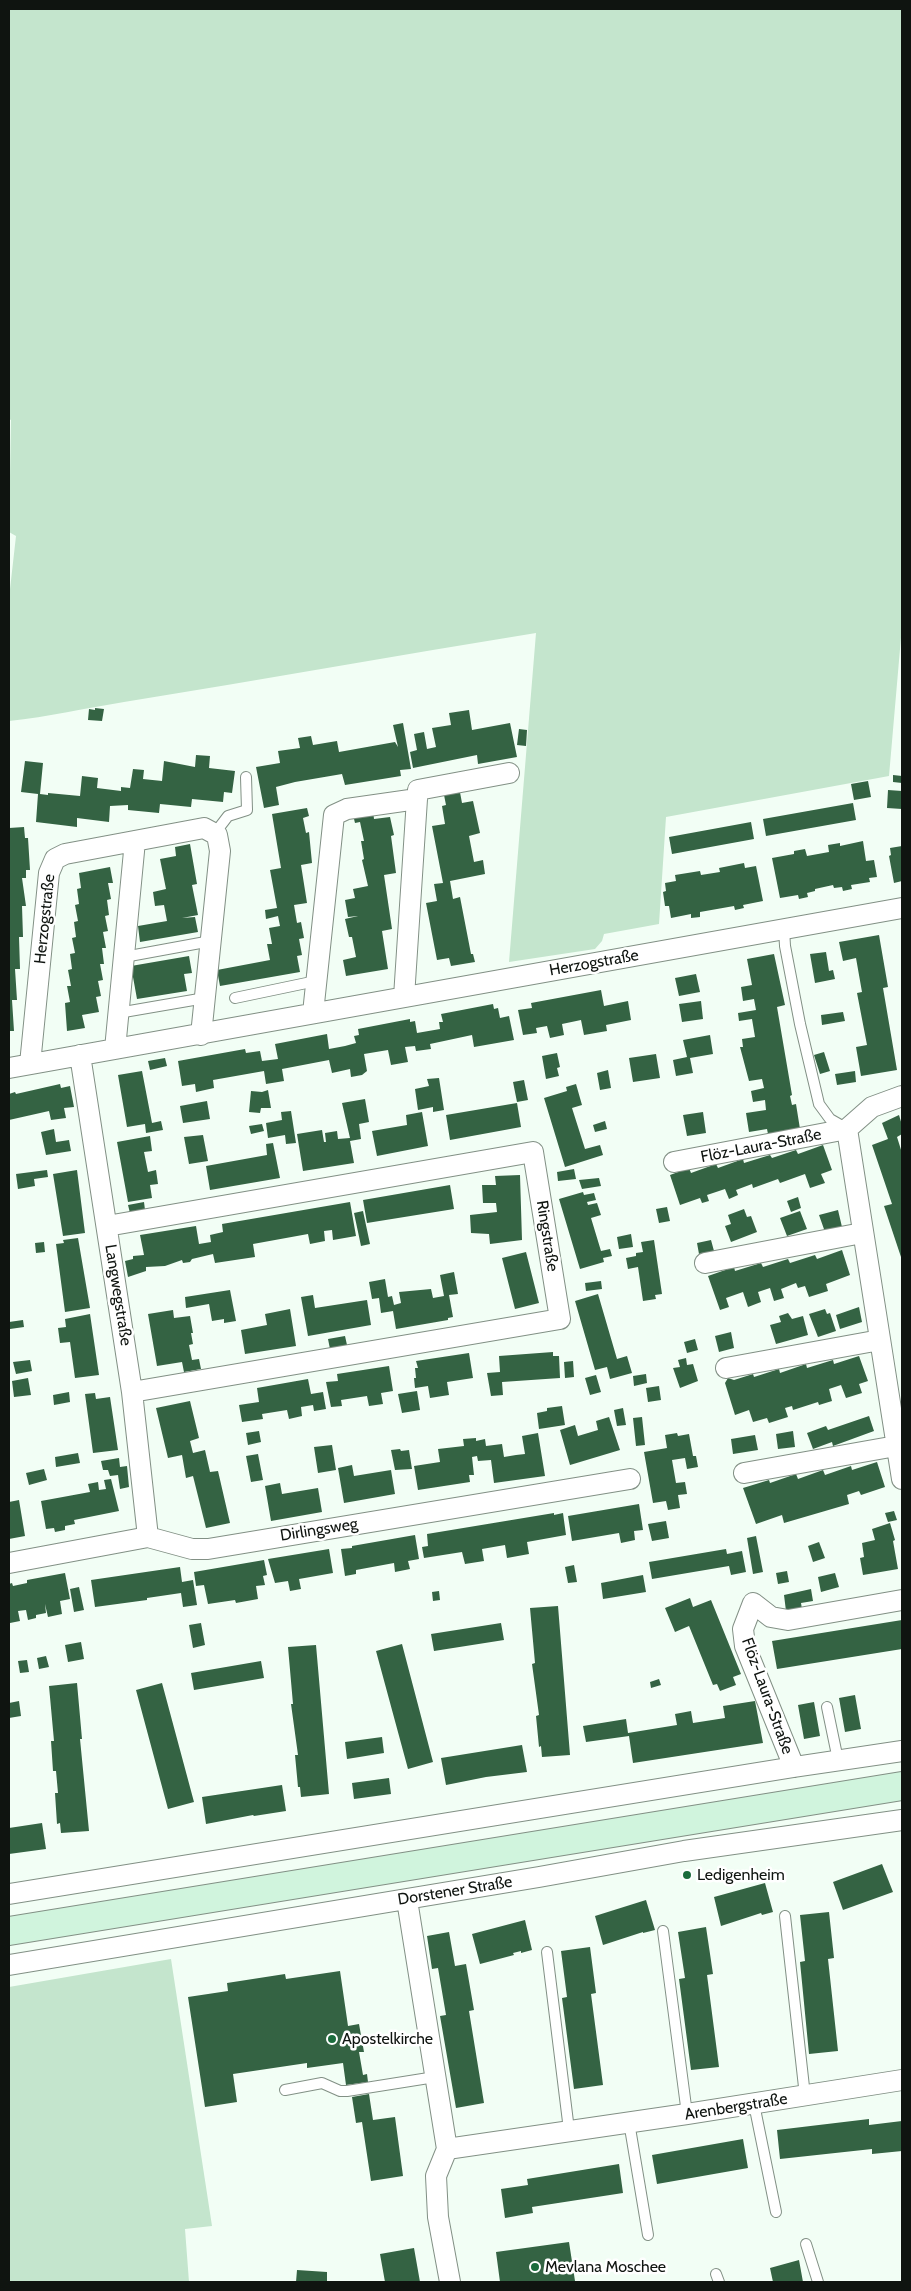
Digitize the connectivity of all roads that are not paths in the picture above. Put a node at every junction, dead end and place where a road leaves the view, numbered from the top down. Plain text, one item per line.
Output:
1 (509, 773) dead end
2 (246, 777) dead end
3 (416, 799) junction
4 (214, 833) junction
5 (135, 841) junction
6 (902, 908) edge
7 (784, 929) junction
8 (211, 941) junction
9 (124, 957) junction
10 (316, 981) junction
11 (404, 997) junction
12 (205, 998) junction
13 (235, 998) dead end
14 (118, 1013) junction
15 (313, 1013) junction
16 (201, 1034) junction
17 (115, 1049) junction
18 (80, 1055) junction
19 (30, 1064) junction
20 (9, 1068) edge
21 (902, 1096) edge
22 (847, 1129) junction
23 (674, 1162) dead end
24 (107, 1226) junction
25 (862, 1233) junction
26 (705, 1263) dead end
27 (880, 1340) junction
28 (726, 1368) dead end
29 (132, 1392) junction
30 (896, 1446) junction
31 (744, 1473) dead end
32 (630, 1479) dead end
33 (902, 1479) edge
34 (148, 1537) junction
35 (9, 1563) edge
36 (902, 1600) edge
37 (827, 1707) dead end
38 (902, 1751) edge
39 (838, 1760) junction
40 (794, 1767) junction
41 (902, 1786) edge
42 (902, 1820) edge
43 (9, 1894) edge
44 (407, 1900) junction
45 (785, 1916) dead end
46 (9, 1930) edge
47 (663, 1931) dead end
48 (547, 1952) dead end
49 (9, 1965) edge
50 (435, 2077) junction
51 (902, 2080) edge
52 (284, 2090) dead end
53 (805, 2096) junction
54 (754, 2104) junction
55 (687, 2114) junction
56 (629, 2122) junction
57 (569, 2130) junction
58 (447, 2149) junction
59 (776, 2212) dead end
60 (648, 2235) dead end
61 (806, 2244) dead end
62 (450, 2282) edge
63 (818, 2282) edge

1 - 3 street
2 - 4 lane
3 - 10 street
3 - 11 street
4 - 5 street, Herzogstraße
4 - 8 street
5 - 9 street
5 - 19 street, Herzogstraße
6 - 7 street, Herzogstraße
7 - 11 street, Herzogstraße
7 - 22 lane
8 - 9 lane
8 - 12 street
9 - 14 street
10 - 13 lane
10 - 15 street
11 - 15 street, Herzogstraße
12 - 14 lane
12 - 16 street
14 - 17 street
15 - 16 street, Herzogstraße
16 - 17 street, Herzogstraße
17 - 18 street, Herzogstraße
18 - 19 street, Herzogstraße
18 - 24 street, Langwegstraße
19 - 20 street, Herzogstraße
21 - 22 street
22 - 23 street, Flöz-Laura-Straße
22 - 25 street
24 - 29 street, Langwegstraße
24 - 29 street, Ringstraße
25 - 26 street
25 - 27 street
27 - 28 street
27 - 30 street
29 - 34 street, Langwegstraße
30 - 31 street
30 - 33 street
32 - 34 street, Dirlingsweg
34 - 35 street, Dirlingsweg
36 - 40 street, Flöz-Laura-Straße
37 - 39 lane
38 - 39 street
39 - 40 street
40 - 43 street
41 - 46 main road, Dorstener Straße
42 - 44 street, Dorstener Straße
44 - 49 street, Dorstener Straße
44 - 50 street
45 - 53 lane
47 - 55 lane
48 - 57 lane
50 - 52 lane
50 - 58 street
51 - 53 street, Arenbergstraße
53 - 54 street, Arenbergstraße
54 - 55 street, Arenbergstraße
54 - 59 lane
55 - 56 street, Arenbergstraße
56 - 57 street, Arenbergstraße
56 - 60 lane
57 - 58 street, Arenbergstraße
58 - 62 street
61 - 63 lane

